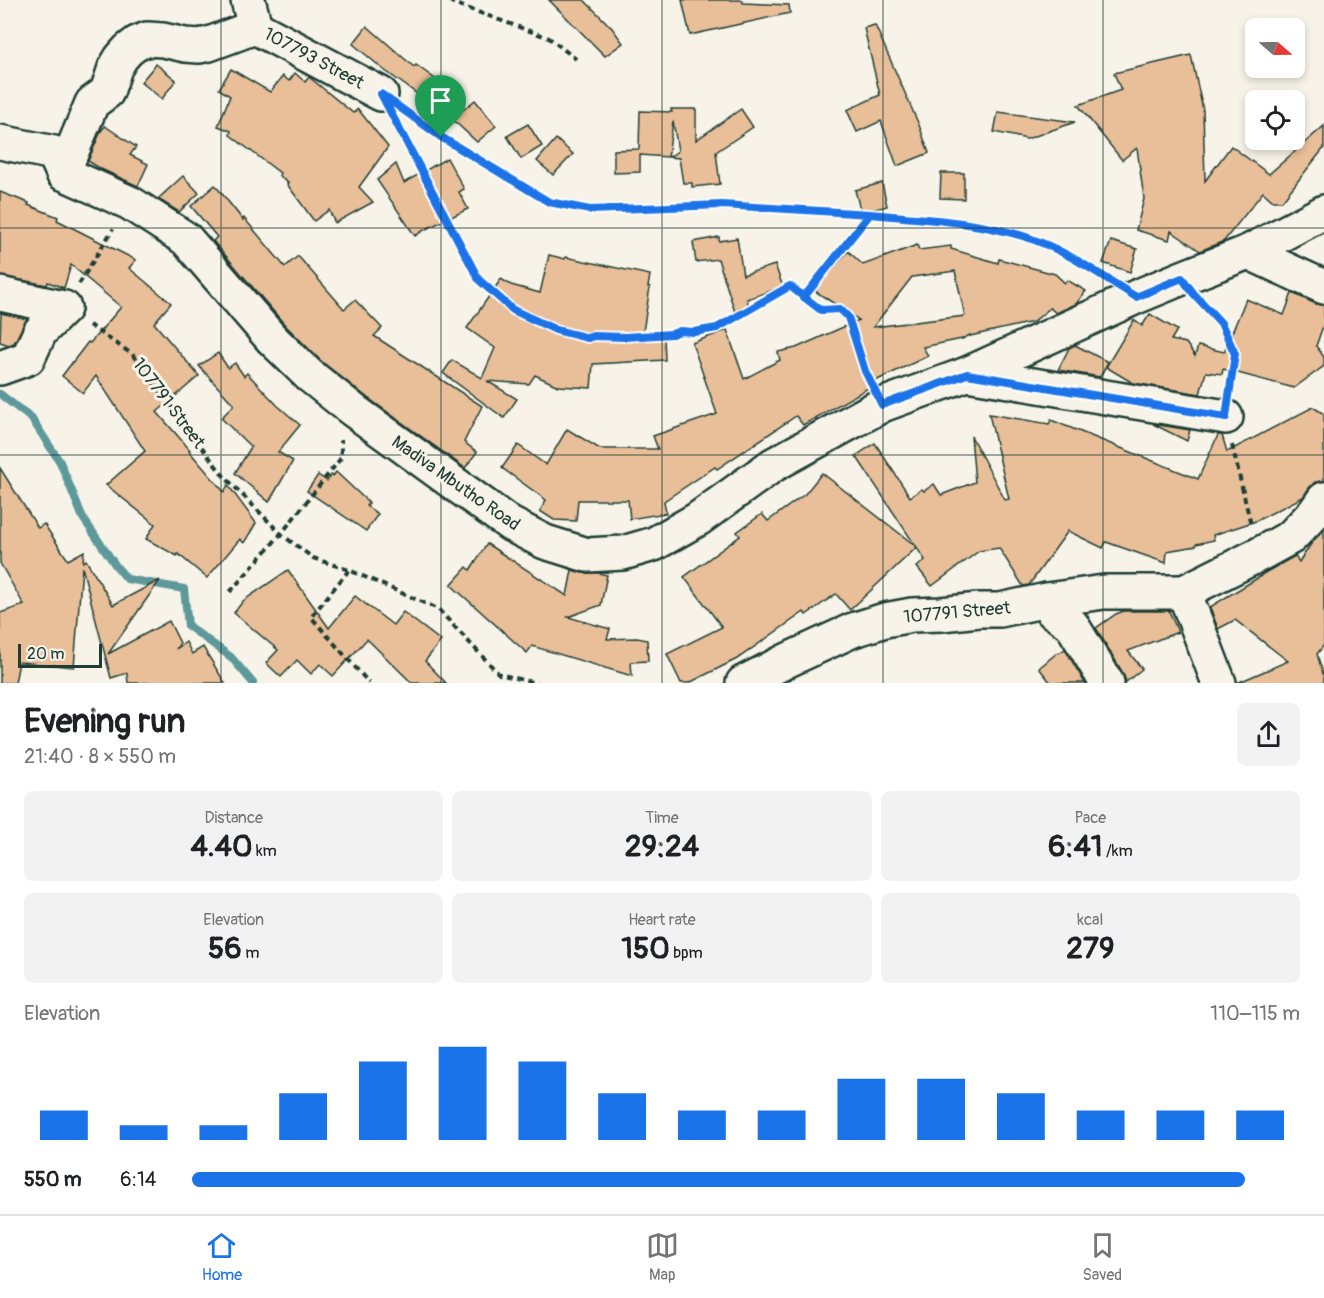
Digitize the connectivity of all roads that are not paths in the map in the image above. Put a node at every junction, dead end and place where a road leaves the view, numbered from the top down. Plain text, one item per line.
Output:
1 (252, 14) edge
2 (381, 94) road end
3 (0, 142) edge
4 (63, 172) junction
5 (1324, 212) edge
6 (1248, 252) junction
7 (1324, 287) edge
8 (0, 294) edge
9 (0, 369) edge
10 (967, 374) junction
11 (1226, 417) road end
12 (1324, 499) edge
13 (1184, 592) junction
14 (1047, 600) junction
15 (743, 683) edge
16 (1107, 683) edge
17 (1219, 683) edge

1 - 2 street, 107793 Street
1 - 4 street, 107793 Street
3 - 4 street, Madiva Mbutho Road
4 - 10 street, Madiva Mbutho Road
5 - 6 street, Madiva Mbutho Road
6 - 7 street
6 - 10 street, Madiva Mbutho Road
8 - 9 street
10 - 11 street, Madiva Mbutho Road
12 - 13 street, 107791 Street
13 - 14 street, 107791 Street
13 - 17 street
14 - 15 street, 107791 Street
14 - 16 street

